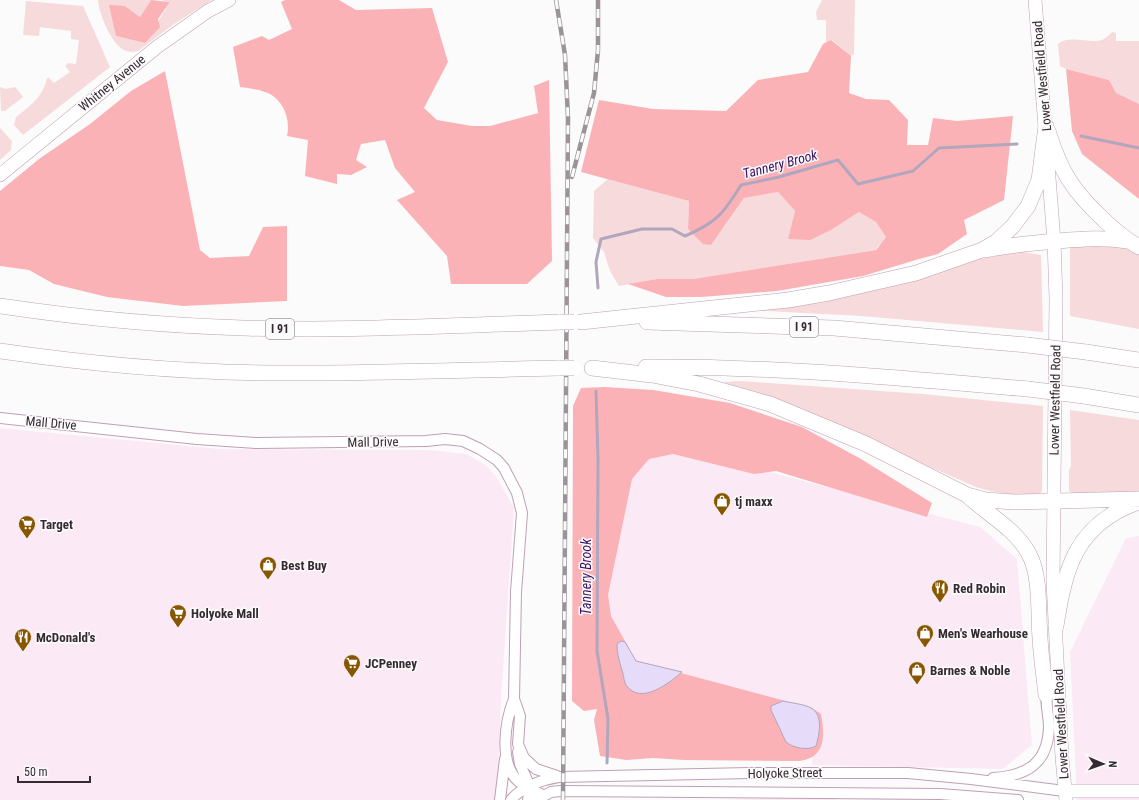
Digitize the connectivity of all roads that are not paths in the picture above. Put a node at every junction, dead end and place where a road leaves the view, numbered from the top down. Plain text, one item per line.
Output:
1 (229, 0) edge
2 (1036, 0) edge
3 (1041, 0) edge
4 (1036, 17) junction
5 (1046, 126) junction
6 (0, 175) edge
7 (1054, 242) junction
8 (1134, 244) edge
9 (975, 253) junction
10 (0, 306) edge
11 (572, 322) junction
12 (0, 351) edge
13 (1139, 360) edge
14 (592, 368) junction
15 (1139, 405) edge
16 (0, 418) edge
17 (967, 495) junction
18 (1053, 501) junction
19 (1139, 501) edge
20 (1056, 626) junction
21 (1058, 661) junction
22 (1046, 695) junction
23 (514, 699) junction
24 (518, 744) junction
25 (506, 752) junction
26 (559, 777) junction
27 (971, 779) junction
28 (530, 787) junction
29 (1139, 792) edge
30 (1065, 795) edge
31 (540, 798) edge
32 (500, 800) edge
33 (512, 800) edge
34 (528, 800) edge
35 (1018, 800) edge

1 - 6 main road, Whitney Avenue
2 - 4 main road, Lower Westfield Road
3 - 4 main road
4 - 5 main road, Lower Westfield Road
5 - 7 main road, Lower Westfield Road
5 - 8 highway
5 - 9 highway
7 - 8 highway
7 - 9 highway
7 - 18 main road, Lower Westfield Road
9 - 11 highway
10 - 11 highway, I 91
11 - 13 highway, I 91, bridge
12 - 14 highway
14 - 15 highway, bridge
14 - 17 highway
16 - 23 street, Mall Drive
17 - 18 highway
17 - 22 highway
18 - 19 highway
18 - 20 main road, Lower Westfield Road
19 - 20 highway
20 - 21 main road, Lower Westfield Road
21 - 22 street
21 - 30 main road, Lower Westfield Road
22 - 27 street
23 - 24 street, Mall Drive
23 - 25 street, Mall Drive
24 - 26 street
24 - 28 street, Mall Drive
25 - 28 street, Mall Drive
25 - 32 street
26 - 27 street, Holyoke Street
26 - 28 street, Holyoke Street
27 - 30 street, Holyoke Street
28 - 31 street, Mall Drive
28 - 33 street, Holyoke Street
28 - 34 street
29 - 30 main road
31 - 35 street, Holyoke Street

